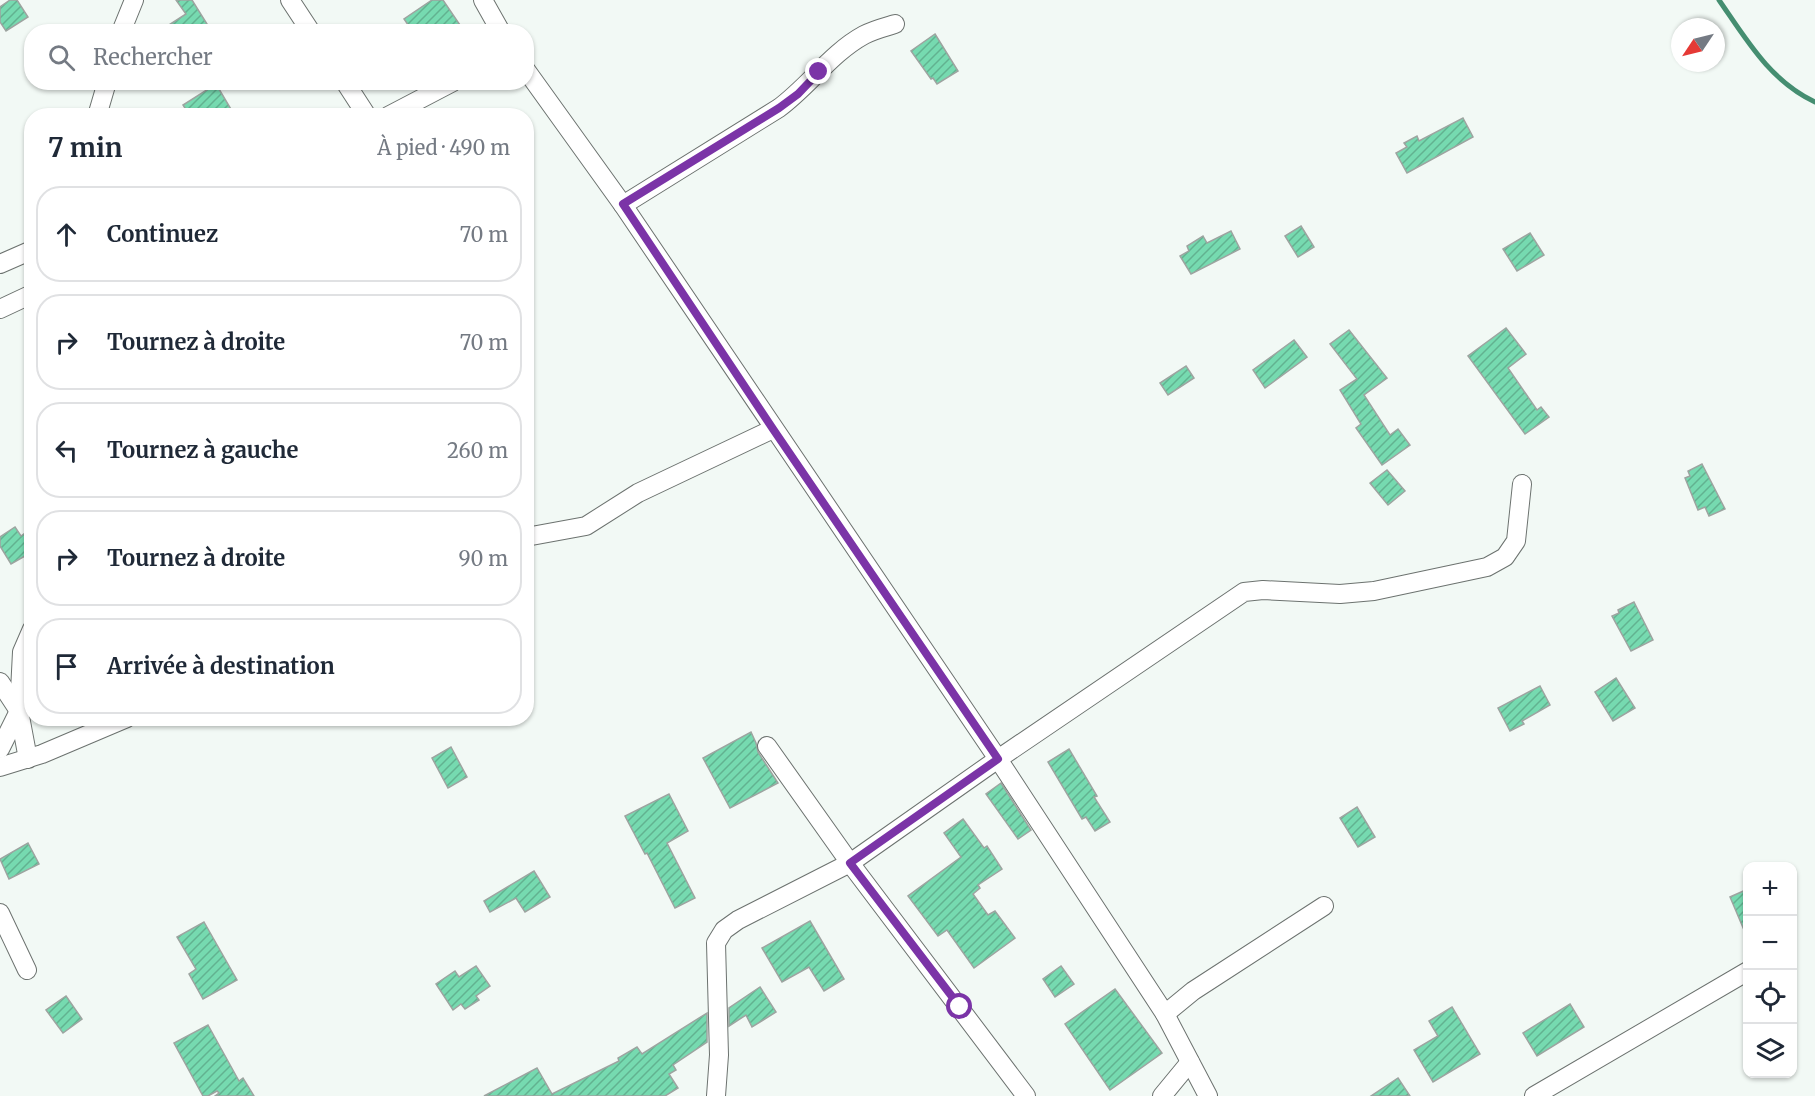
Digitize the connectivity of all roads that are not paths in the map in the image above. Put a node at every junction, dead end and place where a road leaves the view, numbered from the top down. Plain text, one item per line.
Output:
1 (134, 0) edge
2 (290, 0) edge
3 (483, 0) edge
4 (124, 24) edge
5 (306, 24) edge
6 (496, 24) edge
7 (895, 24) dead end
8 (534, 81) edge
9 (105, 90) edge
10 (350, 90) edge
11 (438, 90) edge
12 (99, 108) edge
13 (363, 108) edge
14 (403, 108) edge
15 (623, 204) junction
16 (24, 254) edge
17 (0, 264) edge
18 (24, 298) edge
19 (0, 309) edge
20 (773, 429) junction
21 (1522, 483) dead end
22 (534, 536) edge
23 (24, 647) edge
24 (0, 682) edge
25 (19, 711) junction
26 (108, 726) edge
27 (766, 746) dead end
28 (0, 749) edge
29 (28, 759) junction
30 (998, 759) junction
31 (0, 767) edge
32 (850, 863) junction
33 (1324, 906) dead end
34 (0, 913) edge
35 (27, 970) dead end
36 (1743, 974) edge
37 (1165, 1014) junction
38 (1190, 1062) junction
39 (715, 1096) edge
40 (1026, 1096) edge
41 (1162, 1096) edge
42 (1208, 1096) edge
43 (1534, 1096) edge

1 - 4 street
2 - 5 street
3 - 6 street
7 - 15 street
8 - 15 street
9 - 12 street
10 - 13 street
11 - 14 street
15 - 20 street
16 - 17 street
18 - 19 street
20 - 22 street
20 - 30 street
21 - 30 street
23 - 25 street
24 - 25 street
25 - 28 street
25 - 29 street
26 - 29 street
27 - 32 street
29 - 31 street
30 - 32 street
30 - 37 street
32 - 39 street
32 - 40 street
33 - 37 street
34 - 35 street
36 - 43 street
37 - 38 street
38 - 41 street
38 - 42 street

